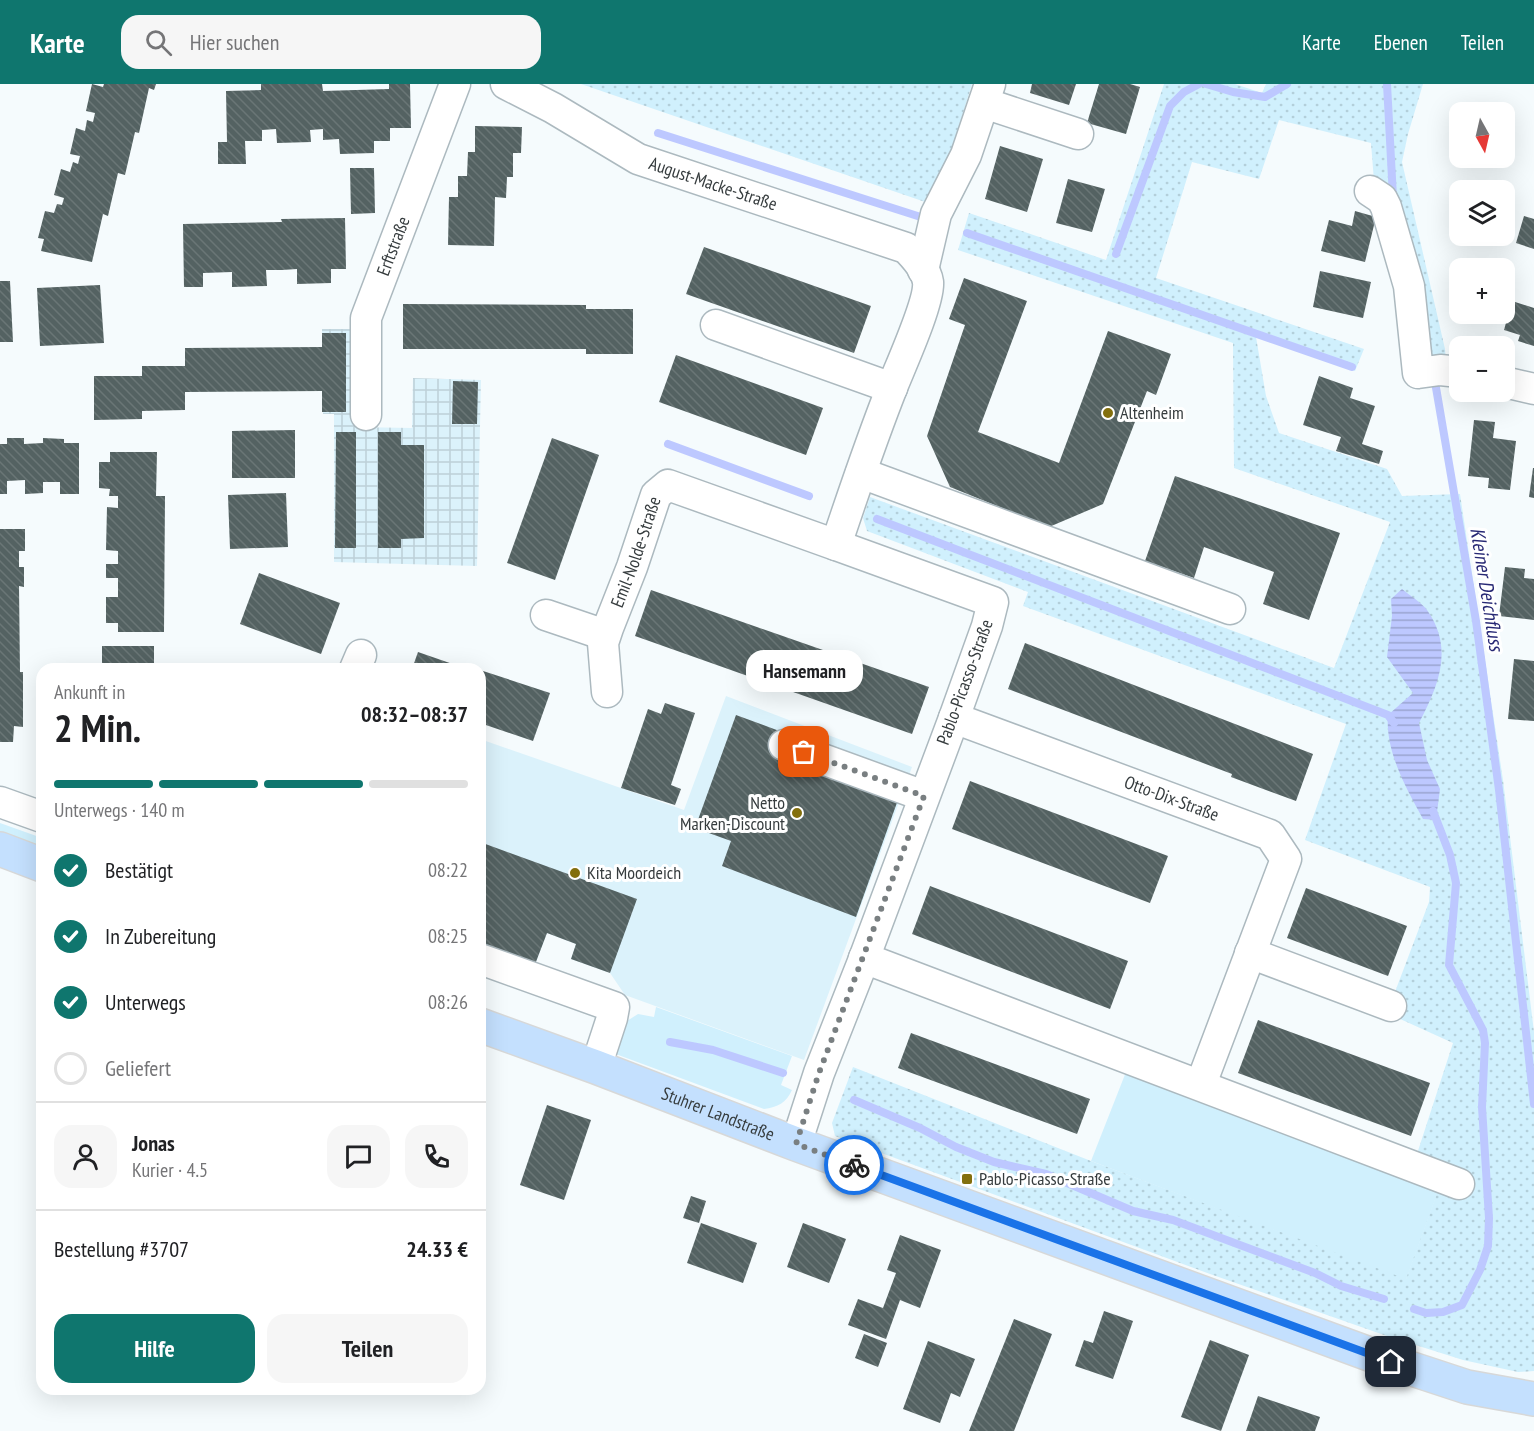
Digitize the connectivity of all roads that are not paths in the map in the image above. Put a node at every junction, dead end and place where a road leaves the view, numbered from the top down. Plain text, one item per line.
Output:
1 (455, 84) edge
2 (506, 84) edge
3 (987, 94) edge
4 (1078, 134) dead end
5 (1370, 191) dead end
6 (923, 270) junction
7 (716, 325) dead end
8 (1439, 372) edge
9 (1515, 385) edge
10 (892, 388) junction
11 (1534, 389) edge
12 (366, 415) dead end
13 (861, 473) junction
14 (836, 545) junction
15 (1230, 609) dead end
16 (546, 615) dead end
17 (605, 635) junction
18 (607, 692) dead end
19 (954, 717) junction
20 (784, 745) dead end
21 (924, 796) junction
22 (0, 802) edge
23 (36, 816) edge
24 (0, 849) edge
25 (36, 863) edge
26 (1250, 953) junction
27 (864, 958) junction
28 (486, 961) edge
29 (1391, 1006) dead end
30 (486, 1026) edge
31 (596, 1066) junction
32 (1201, 1084) junction
33 (796, 1144) junction
34 (1459, 1184) dead end
35 (1534, 1399) edge

1 - 12 street, Erftstraße
2 - 6 street, August-Macke-Straße
3 - 4 street
3 - 6 street
5 - 8 street
6 - 10 street
7 - 10 street
9 - 11 street
10 - 13 street
13 - 14 street
13 - 15 street
14 - 17 street, Emil-Nolde-Straße
14 - 19 street, Pablo-Picasso-Straße
16 - 17 street
17 - 18 street, Emil-Nolde-Straße
19 - 21 street, Pablo-Picasso-Straße
19 - 26 street, Otto-Dix-Straße
20 - 21 street
21 - 27 street, Pablo-Picasso-Straße
22 - 23 street
24 - 25 main road
26 - 29 street
26 - 32 street, Otto-Dix-Straße
27 - 32 street
27 - 33 street, Pablo-Picasso-Straße
28 - 31 street
30 - 31 main road, Stuhrer Landstraße
31 - 33 main road, Stuhrer Landstraße
32 - 34 street
33 - 35 main road, Stuhrer Landstraße

